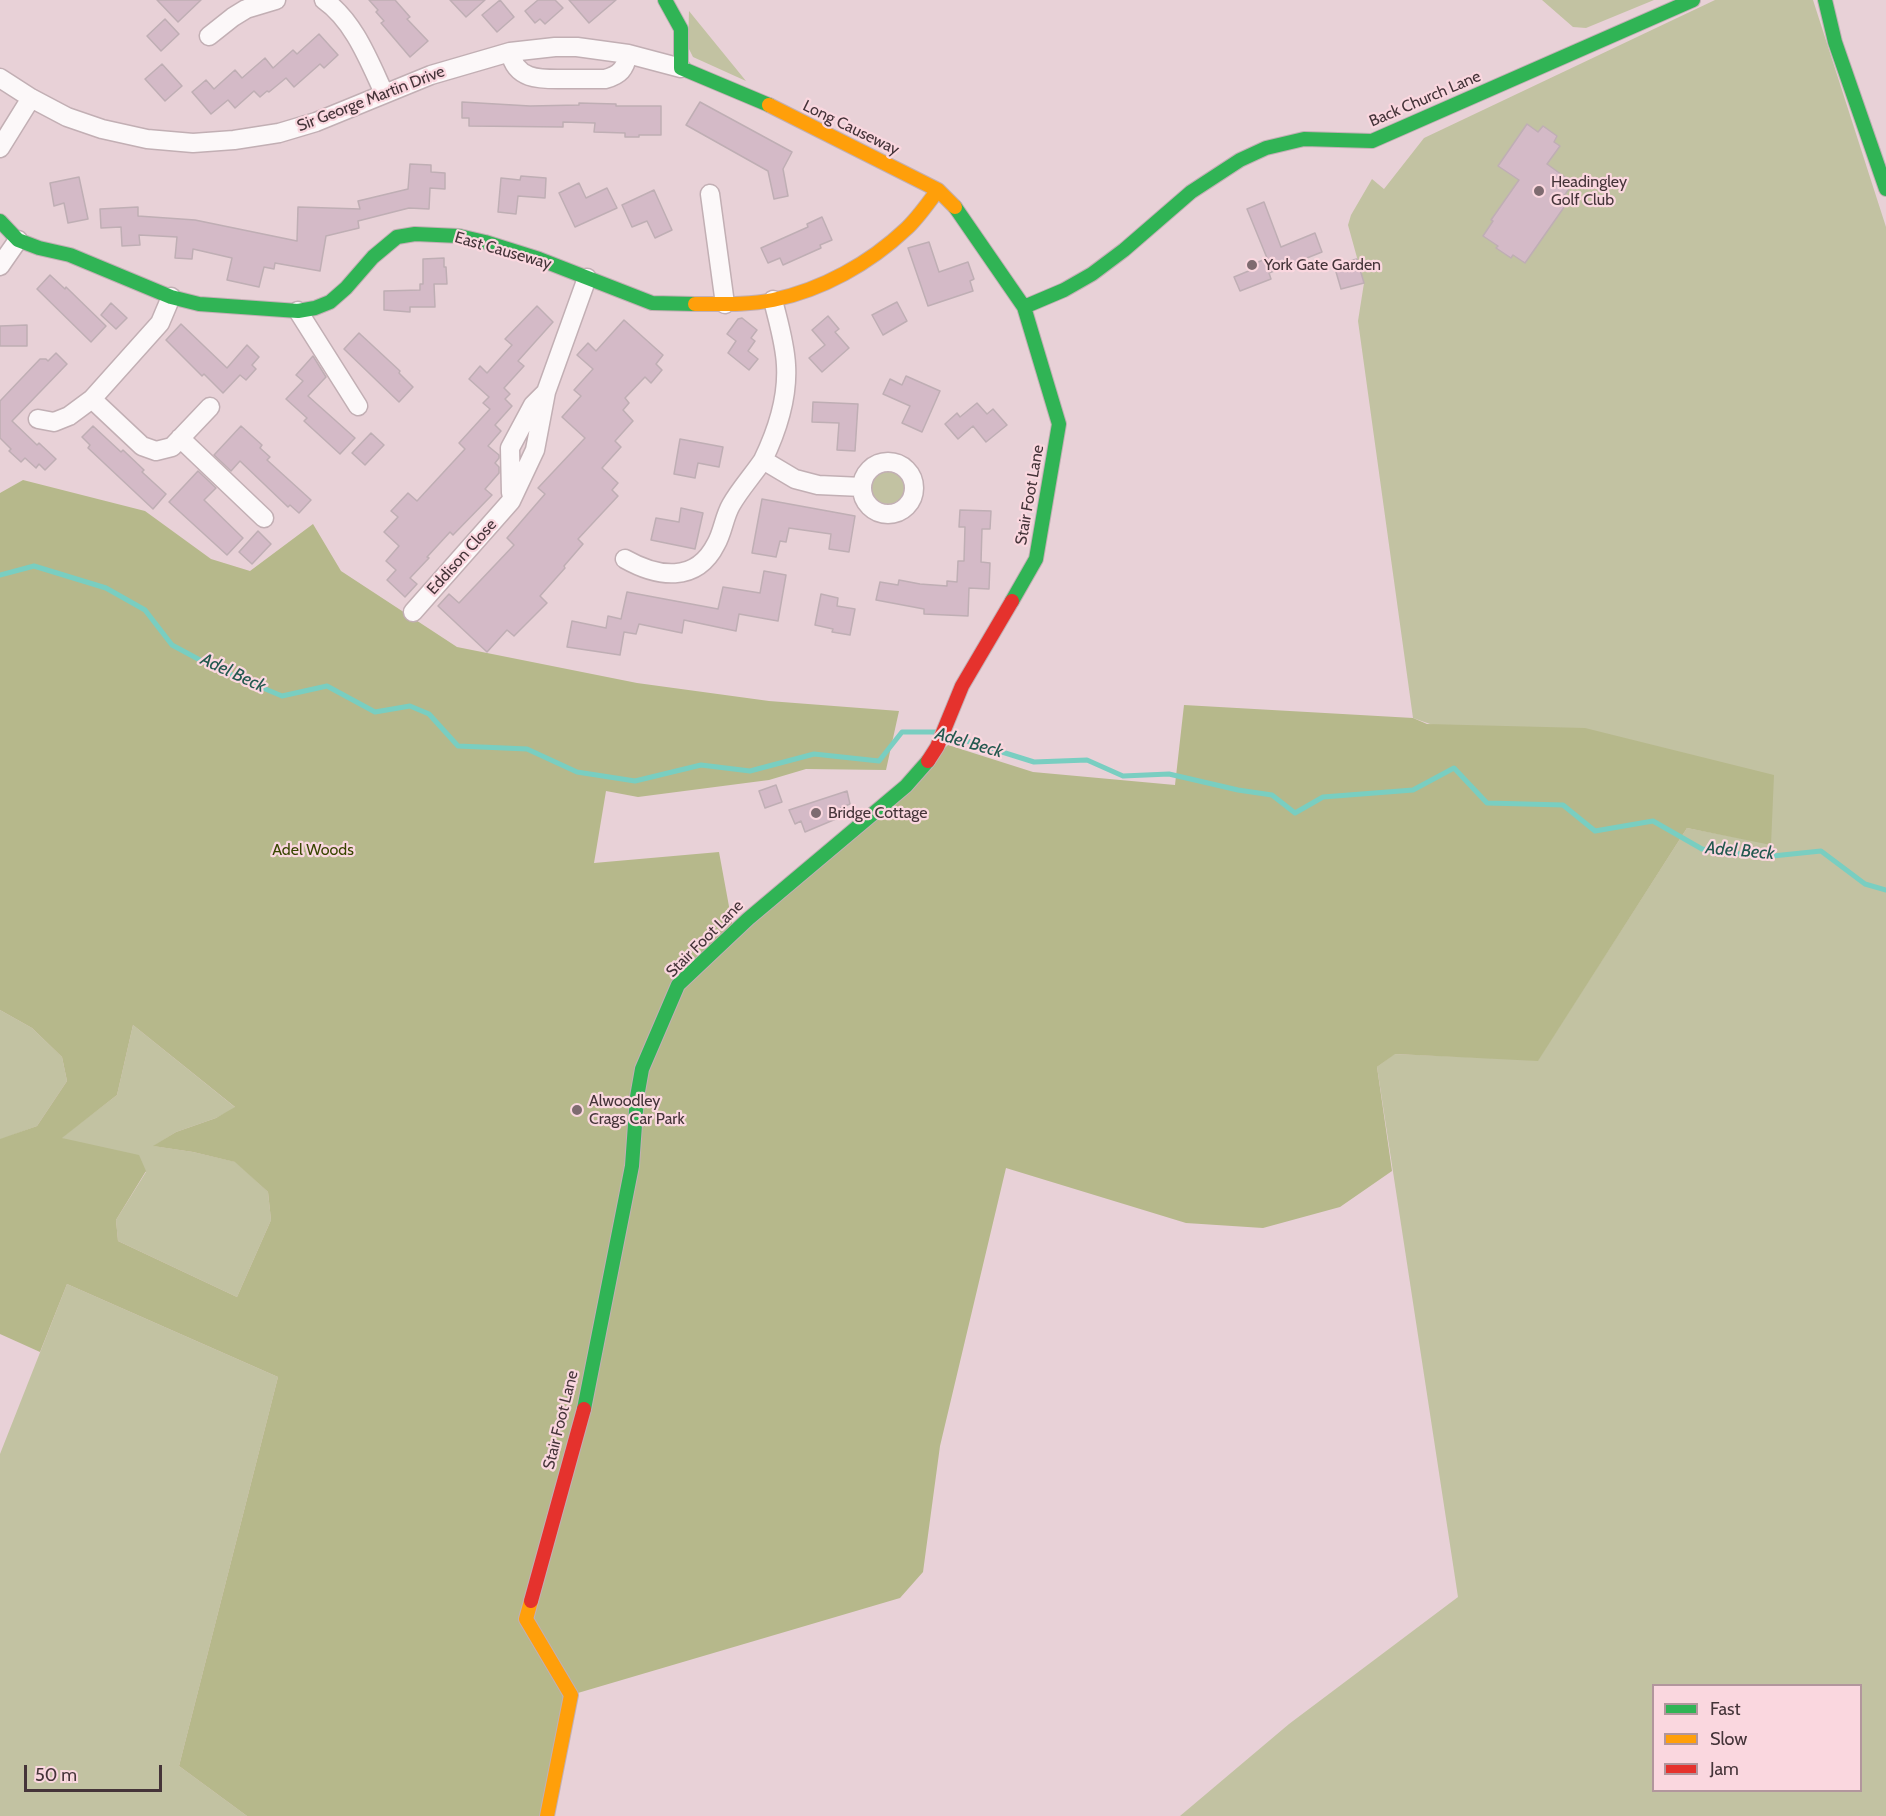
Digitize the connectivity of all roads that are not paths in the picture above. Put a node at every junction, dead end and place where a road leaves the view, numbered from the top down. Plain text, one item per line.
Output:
1 (276, 0) edge
2 (324, 0) edge
3 (665, 0) edge
4 (1693, 0) edge
5 (1825, 0) edge
6 (209, 36) dead end
7 (510, 52) junction
8 (628, 54) junction
9 (681, 68) junction
10 (0, 78) edge
11 (384, 93) junction
12 (31, 98) junction
13 (0, 148) edge
14 (1886, 189) edge
15 (938, 190) junction
16 (710, 194) dead end
17 (0, 221) edge
18 (18, 240) junction
19 (0, 266) edge
20 (587, 278) junction
21 (171, 297) junction
22 (773, 300) junction
23 (724, 304) junction
24 (1024, 307) junction
25 (298, 311) junction
26 (92, 399) junction
27 (358, 406) dead end
28 (210, 407) dead end
29 (38, 419) dead end
30 (180, 438) junction
31 (763, 460) junction
32 (862, 487) dead end
33 (264, 518) dead end
34 (625, 559) dead end
35 (413, 612) dead end
36 (547, 1816) edge

1 - 6 street
2 - 11 street
3 - 9 street
4 - 24 street, Back Church Lane
5 - 14 street
7 - 8 street, Sir George Martin Drive
7 - 8 street
7 - 11 street, Sir George Martin Drive
8 - 9 street, Sir George Martin Drive
9 - 15 street, Long Causeway
10 - 12 street, Sir George Martin Drive
11 - 12 street, Sir George Martin Drive
12 - 13 street
15 - 22 street, East Causeway
15 - 24 street, Long Causeway
16 - 23 street
17 - 18 street, East Causeway
18 - 19 street
18 - 21 street, East Causeway
20 - 23 street, East Causeway
20 - 25 street, East Causeway
20 - 35 street, Eddison Close
21 - 25 street, East Causeway
21 - 26 street
22 - 23 street, East Causeway
22 - 31 street
24 - 36 street, Stair Foot Lane
25 - 27 street
26 - 29 street
26 - 30 street
28 - 30 street
30 - 33 street
31 - 32 street
31 - 34 street

